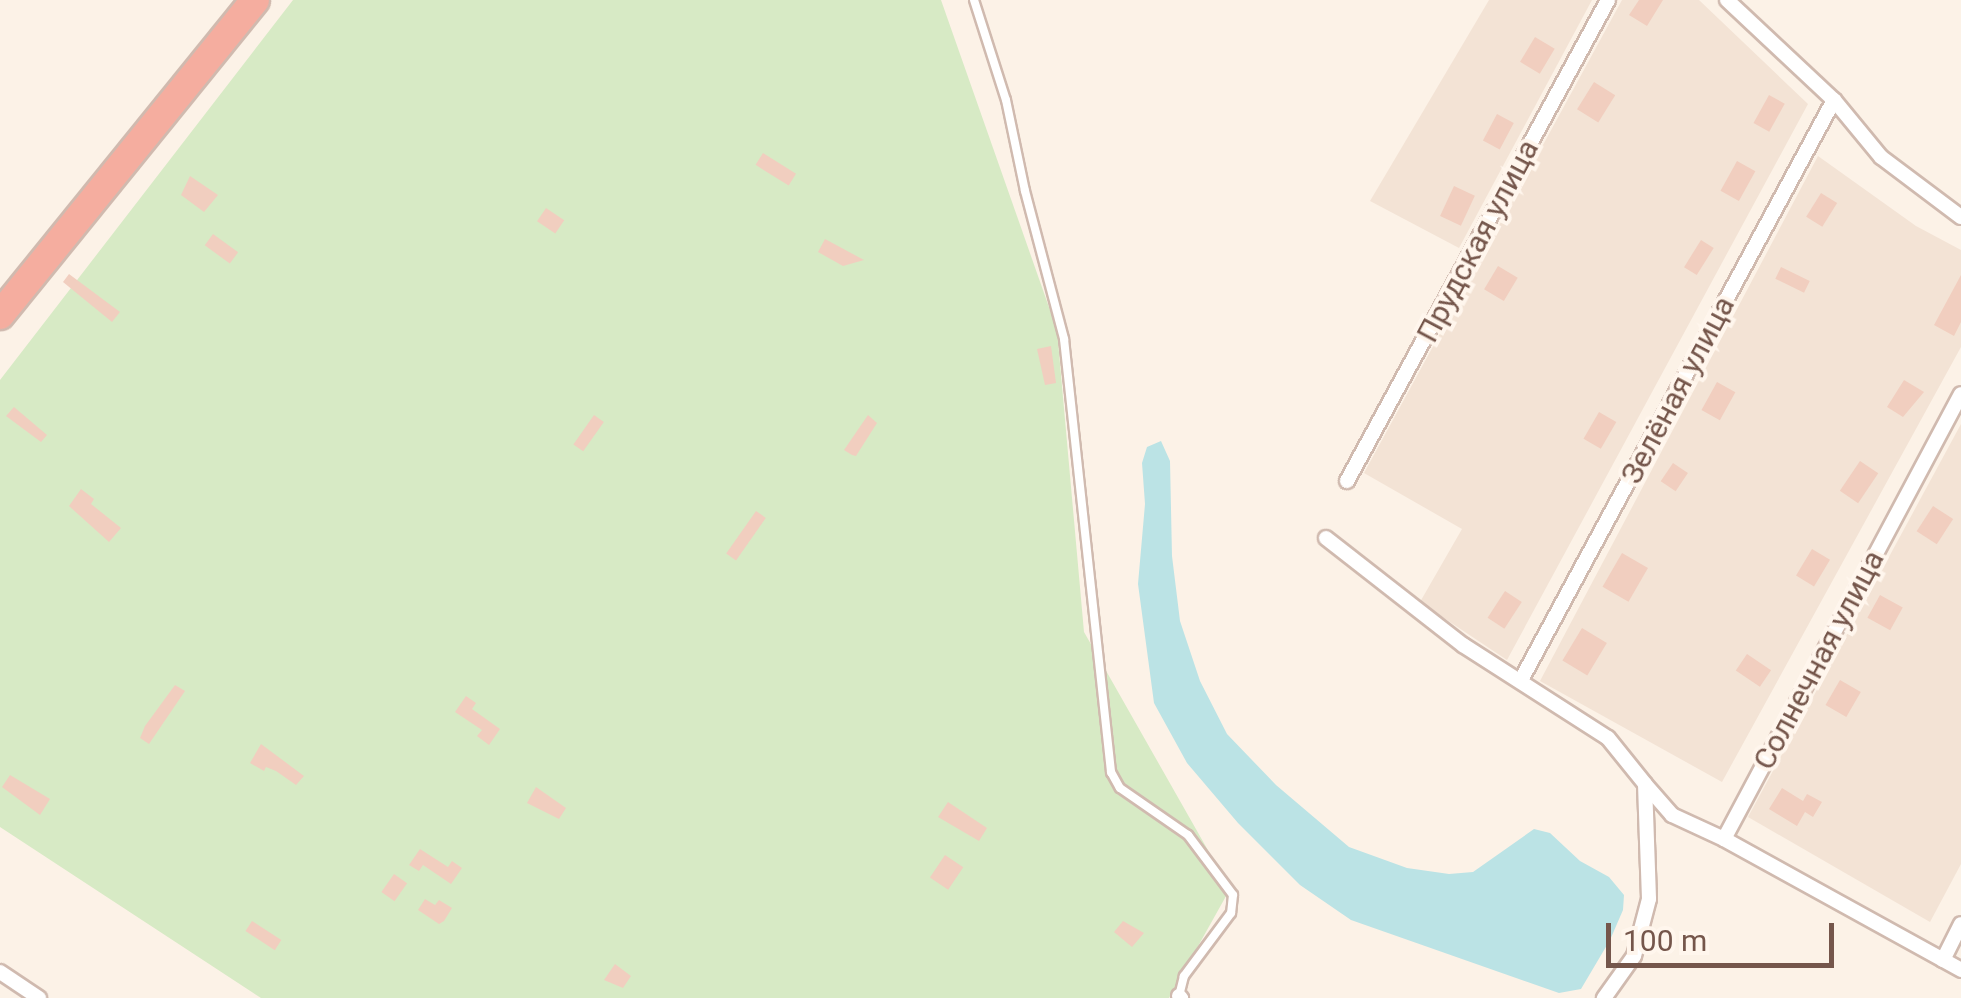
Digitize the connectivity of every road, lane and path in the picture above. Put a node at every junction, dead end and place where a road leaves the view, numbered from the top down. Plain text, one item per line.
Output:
1 (255, 0) edge
2 (974, 0) edge
3 (1608, 0) edge
4 (1727, 0) edge
5 (1834, 100) junction
6 (1961, 217) edge
7 (0, 315) edge
8 (1961, 394) edge
9 (1347, 481) dead end
10 (1326, 538) dead end
11 (1521, 680) junction
12 (1645, 784) junction
13 (1724, 839) junction
14 (1961, 924) edge
15 (1943, 960) junction
16 (1961, 970) edge
17 (0, 972) edge
18 (1179, 997) edge
19 (40, 998) edge
20 (1604, 998) edge

1 - 7 highway
2 - 18 lane
3 - 9 street, Прудская улица
4 - 5 street
5 - 6 street
5 - 11 street, Зелёная улица
8 - 13 street, Солнечная улица
10 - 11 street
11 - 12 street
12 - 13 street
12 - 20 street
13 - 15 street
14 - 15 street
15 - 16 street
17 - 19 street

